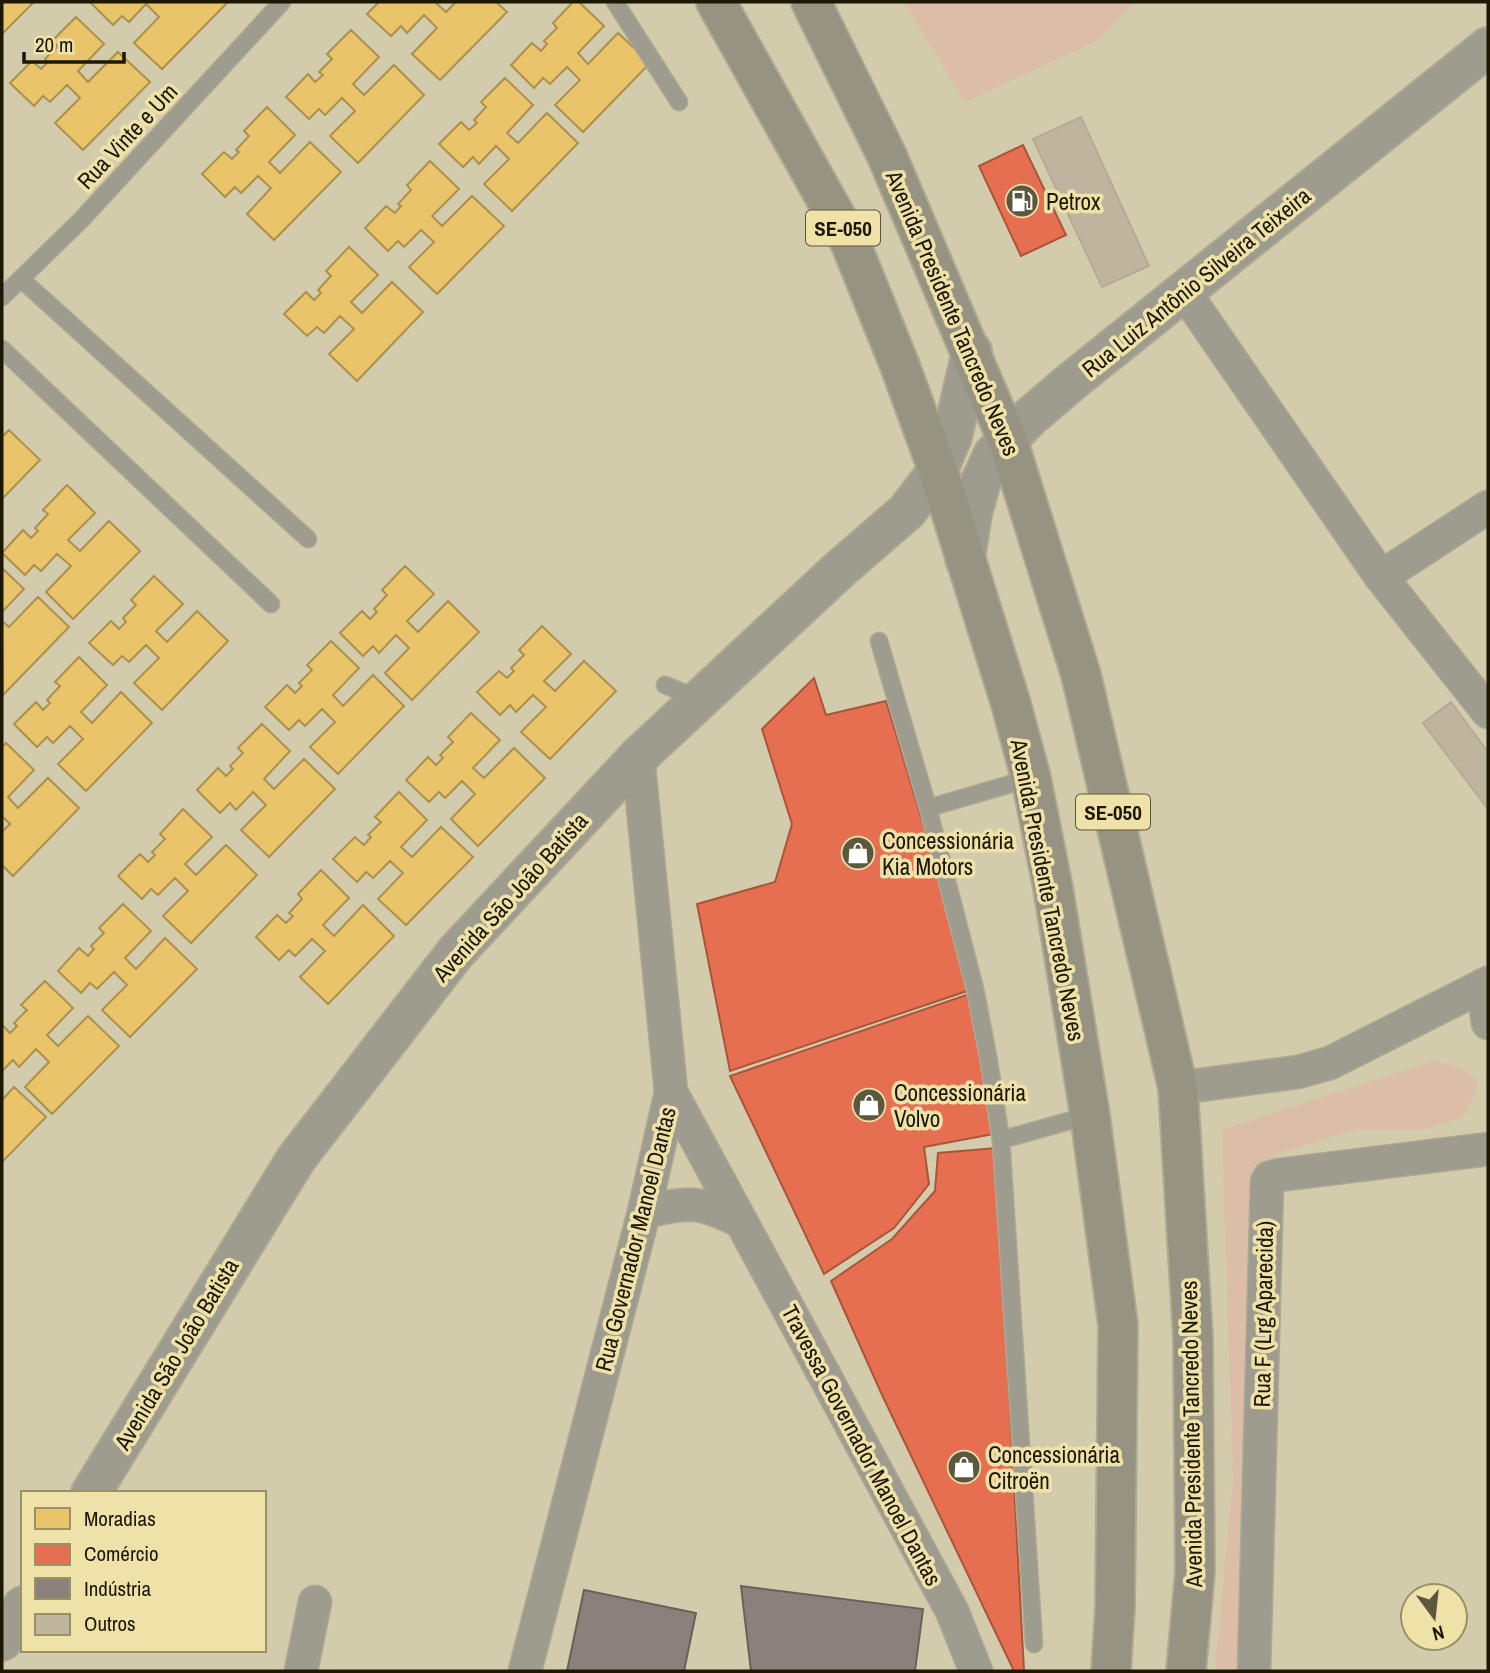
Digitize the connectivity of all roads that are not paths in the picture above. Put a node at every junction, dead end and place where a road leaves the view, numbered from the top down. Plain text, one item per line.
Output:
1 (282, 2) edge
2 (615, 2) edge
3 (716, 2) edge
4 (811, 2) edge
5 (1488, 47) edge
6 (679, 103) dead end
7 (21, 279) junction
8 (1185, 293) junction
9 (2, 297) edge
10 (2, 349) edge
11 (972, 351) junction
12 (1009, 442) junction
13 (938, 470) junction
14 (1488, 507) edge
15 (308, 539) dead end
16 (965, 559) junction
17 (1381, 577) junction
18 (271, 604) dead end
19 (879, 641) dead end
20 (665, 685) dead end
21 (701, 699) junction
22 (1488, 712) edge
23 (638, 757) junction
24 (1031, 778) junction
25 (928, 807) junction
26 (1486, 984) edge
27 (1488, 1023) edge
28 (1178, 1088) junction
29 (671, 1092) junction
30 (1090, 1115) junction
31 (1001, 1140) junction
32 (1488, 1149) edge
33 (644, 1212) junction
34 (740, 1221) junction
35 (92, 1491) edge
36 (315, 1602) dead end
37 (21, 1609) edge
38 (2, 1641) edge
39 (1034, 1644) dead end
40 (301, 1671) edge
41 (525, 1671) edge
42 (976, 1671) edge
43 (1111, 1671) edge
44 (1186, 1671) edge
45 (1254, 1671) edge

1 - 7 lane, Rua Vinte e Um
2 - 6 lane
3 - 13 main road, Avenida Presidente Tancredo Neves / SE-050
4 - 11 main road, Avenida Presidente Tancredo Neves / SE-050
5 - 8 street, Rua Luiz Antônio Silveira Teixeira
7 - 9 lane, Rua Vinte e Um
7 - 15 lane
8 - 12 street, Rua Luiz Antônio Silveira Teixeira
8 - 17 street
10 - 18 lane
11 - 12 main road, Avenida Presidente Tancredo Neves / SE-050
11 - 13 street, Avenida São João Batista
12 - 16 street, Rua Luiz Antônio Silveira Teixeira
12 - 28 main road, Avenida Presidente Tancredo Neves / SE-050
13 - 16 main road, Avenida Presidente Tancredo Neves / SE-050
13 - 21 street, Avenida São João Batista
14 - 17 street
16 - 24 main road, Avenida Presidente Tancredo Neves / SE-050
17 - 22 street
19 - 25 lane
20 - 21 lane
21 - 23 street, Avenida São João Batista
23 - 29 street, Rua Governador Manoel Dantas
23 - 35 street, Avenida São João Batista
24 - 25 lane
24 - 30 main road, Avenida Presidente Tancredo Neves / SE-050
25 - 31 lane
26 - 27 street
26 - 28 street
28 - 44 main road, Avenida Presidente Tancredo Neves / SE-050
29 - 33 street, Rua Governador Manoel Dantas
29 - 34 street, Travessa Governador Manoel Dantas
30 - 31 lane
30 - 43 main road, Avenida Presidente Tancredo Neves / SE-050
31 - 39 lane
32 - 45 street, Rua F (Lrg Aparecida)
33 - 34 street
33 - 41 street, Rua Governador Manoel Dantas
34 - 42 street, Travessa Governador Manoel Dantas
36 - 40 street
37 - 38 street

